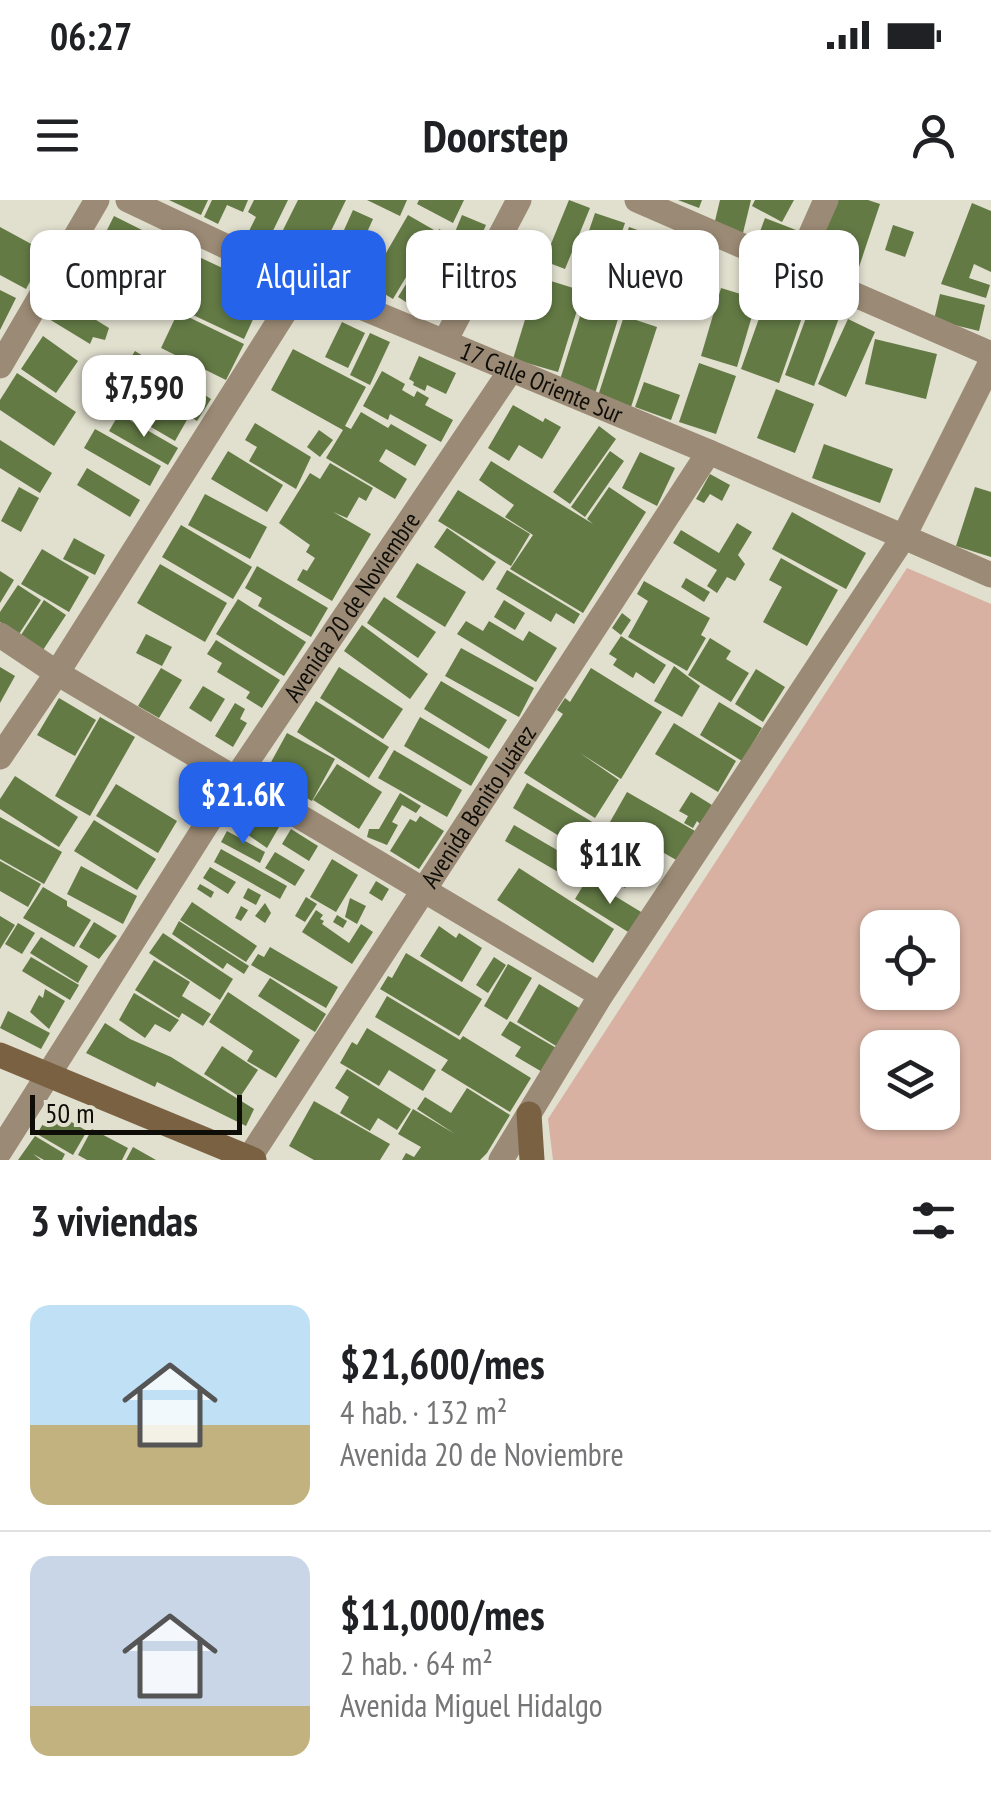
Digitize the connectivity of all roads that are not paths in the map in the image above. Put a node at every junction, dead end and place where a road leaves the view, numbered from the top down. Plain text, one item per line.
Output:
1 (97, 200) edge
2 (128, 200) edge
3 (520, 200) edge
4 (636, 200) edge
5 (826, 200) edge
6 (813, 230) edge
7 (221, 245) edge
8 (739, 245) edge
9 (859, 297) edge
10 (386, 318) edge
11 (280, 320) edge
12 (445, 342) junction
13 (991, 354) edge
14 (991, 362) edge
15 (0, 366) edge
16 (511, 370) junction
17 (709, 452) junction
18 (904, 538) junction
19 (991, 575) edge
20 (0, 635) edge
21 (57, 673) junction
22 (0, 757) edge
23 (236, 778) junction
24 (424, 890) junction
25 (601, 995) junction
26 (0, 1055) edge
27 (48, 1076) junction
28 (529, 1114) junction
29 (0, 1151) edge
30 (251, 1159) edge
31 (502, 1160) edge
32 (532, 1160) edge

1 - 15 street
2 - 7 street, 17 Calle Oriente Sur
3 - 12 street
4 - 8 street
5 - 6 street
9 - 13 street
10 - 12 street, 17 Calle Oriente Sur
11 - 21 street
12 - 16 street, 17 Calle Oriente Sur
14 - 18 street
16 - 17 street, 17 Calle Oriente Sur
16 - 23 street, Avenida 20 de Noviembre
17 - 18 street, 17 Calle Oriente Sur
17 - 24 street, Avenida Benito Juárez
18 - 19 street, 17 Calle Oriente Sur
18 - 25 street
20 - 21 street
21 - 22 street
21 - 23 street
23 - 24 street
23 - 27 street, Avenida 20 de Noviembre
24 - 25 street
24 - 30 street, Avenida Benito Juárez
25 - 28 street
26 - 27 street
27 - 29 street, Avenida 20 de Noviembre
27 - 30 street
28 - 31 street
28 - 32 street

